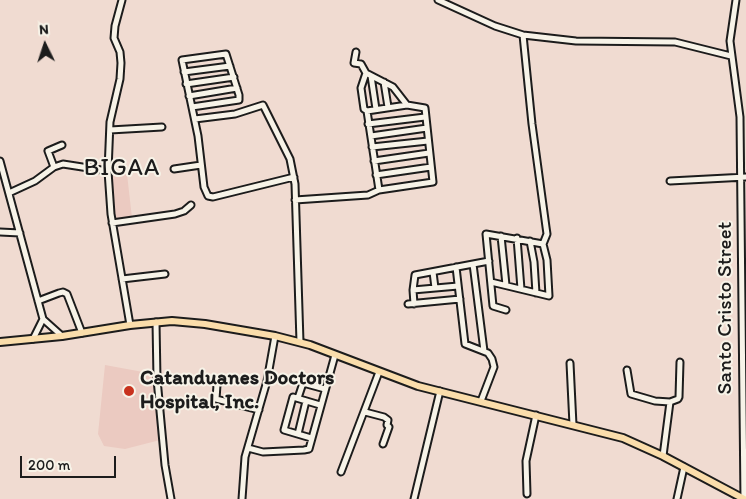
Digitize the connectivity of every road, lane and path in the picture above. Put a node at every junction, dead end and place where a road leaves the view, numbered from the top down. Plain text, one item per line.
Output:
1 (122, 0) edge
2 (438, 0) edge
3 (736, 0) edge
4 (523, 35) junction
5 (356, 52) dead end
6 (731, 56) junction
7 (230, 66) junction
8 (184, 72) junction
9 (368, 75) junction
10 (234, 77) junction
11 (384, 82) junction
12 (186, 84) junction
13 (237, 88) junction
14 (189, 96) junction
15 (239, 100) junction
16 (406, 105) junction
17 (192, 107) junction
18 (388, 107) junction
19 (376, 109) junction
20 (242, 111) junction
21 (367, 111) junction
22 (425, 117) junction
23 (743, 117) edge
24 (195, 119) junction
25 (368, 124) junction
26 (162, 127) dead end
27 (427, 128) junction
28 (110, 130) junction
29 (370, 136) junction
30 (428, 141) junction
31 (62, 146) dead end
32 (372, 148) junction
33 (430, 153) junction
34 (0, 161) edge
35 (374, 161) junction
36 (201, 165) junction
37 (54, 167) junction
38 (431, 167) junction
39 (174, 169) dead end
40 (108, 171) junction
41 (376, 175) junction
42 (294, 177) junction
43 (744, 177) edge
44 (670, 180) dead end
45 (379, 190) junction
46 (9, 193) junction
47 (295, 200) junction
48 (192, 205) dead end
49 (112, 223) junction
50 (0, 232) edge
51 (20, 233) junction
52 (501, 236) junction
53 (517, 238) junction
54 (744, 238) edge
55 (530, 241) junction
56 (544, 244) junction
57 (489, 261) junction
58 (473, 264) junction
59 (456, 268) junction
60 (434, 272) junction
61 (165, 274) dead end
62 (122, 278) junction
63 (492, 282) junction
64 (506, 285) junction
65 (458, 286) junction
66 (435, 288) junction
67 (521, 289) junction
68 (413, 290) junction
69 (536, 293) junction
70 (744, 298) edge
71 (460, 300) junction
72 (38, 301) junction
73 (506, 310) dead end
74 (43, 319) junction
75 (156, 322) junction
76 (130, 325) junction
77 (82, 333) junction
78 (62, 336) junction
79 (275, 336) junction
80 (33, 340) junction
81 (0, 342) edge
82 (300, 342) junction
83 (484, 351) junction
84 (335, 355) junction
85 (680, 362) dead end
86 (570, 364) dead end
87 (627, 370) dead end
88 (379, 372) junction
89 (217, 385) dead end
90 (325, 389) junction
91 (440, 391) junction
92 (298, 398) junction
93 (306, 401) junction
94 (481, 401) junction
95 (670, 402) junction
96 (320, 405) junction
97 (260, 410) junction
98 (365, 412) junction
99 (536, 416) junction
100 (573, 426) junction
101 (298, 434) junction
102 (311, 438) junction
103 (383, 444) dead end
104 (248, 448) junction
105 (663, 456) junction
106 (745, 456) edge
107 (684, 468) junction
108 (341, 472) dead end
109 (527, 494) dead end
110 (171, 499) edge
111 (242, 499) edge
112 (414, 499) edge
113 (677, 499) edge
114 (744, 499) edge

1 - 28 street
2 - 4 street
3 - 6 street, Santo Cristo Street
4 - 6 street
4 - 56 street
5 - 9 street
6 - 23 street, Santo Cristo Street
7 - 8 street
7 - 8 street
7 - 10 street
8 - 12 street
9 - 11 street
9 - 19 street
9 - 21 street
10 - 12 street
10 - 13 street
11 - 16 street
11 - 18 street
12 - 14 street
13 - 14 street
13 - 15 street
14 - 17 street
15 - 17 street
15 - 20 street
16 - 18 street
16 - 22 street
17 - 24 street
18 - 19 street
19 - 21 street
20 - 24 street
20 - 42 street
21 - 25 street
22 - 25 street
22 - 27 street
23 - 43 street, Santo Cristo Street
24 - 36 street
25 - 29 street
26 - 28 street
27 - 29 street
27 - 30 street
28 - 40 street
29 - 32 street
30 - 32 street
30 - 33 street
31 - 37 street
32 - 35 street
33 - 35 street
33 - 38 street
34 - 46 street
35 - 41 street
36 - 39 street
36 - 42 street
37 - 40 street
37 - 46 street
38 - 41 street
38 - 45 street
40 - 49 street
41 - 45 street
42 - 47 street
43 - 44 street
43 - 54 street, Santo Cristo Street
45 - 47 street
46 - 51 street
47 - 82 street
48 - 49 street
49 - 62 street
50 - 51 street
51 - 72 street
52 - 53 street
52 - 57 street
52 - 64 street
53 - 55 street
53 - 67 street
54 - 70 street, Santo Cristo Street
55 - 56 street
55 - 69 street
56 - 69 street
57 - 58 street
57 - 63 street
58 - 59 street
58 - 83 street
59 - 60 street
59 - 65 street
60 - 66 street
60 - 68 street
61 - 62 street
62 - 76 street
63 - 64 street
63 - 73 street
64 - 67 street
65 - 66 street
65 - 71 street
66 - 68 street
67 - 69 street
68 - 71 street
70 - 106 street, Santo Cristo Street
71 - 83 street
72 - 74 street
72 - 77 street
74 - 78 street
74 - 80 street
75 - 76 main road
75 - 79 main road
75 - 110 street
76 - 77 main road
77 - 78 main road
78 - 80 main road
79 - 82 main road
79 - 97 street
80 - 81 main road
82 - 84 main road
83 - 94 street
84 - 88 main road
84 - 90 street
85 - 95 street
86 - 100 street
87 - 95 street
88 - 91 main road
88 - 98 street
89 - 97 street
90 - 92 street
90 - 96 street
91 - 94 main road
91 - 112 street
92 - 93 street
92 - 101 street
93 - 96 street
93 - 101 street
94 - 99 main road
95 - 105 street
96 - 102 street
97 - 104 street
98 - 103 street
98 - 108 street
99 - 100 main road
99 - 109 street
100 - 105 main road
101 - 102 street
102 - 104 street
104 - 111 street
105 - 107 main road
106 - 114 street, Santo Cristo Street
107 - 113 street
107 - 114 main road

